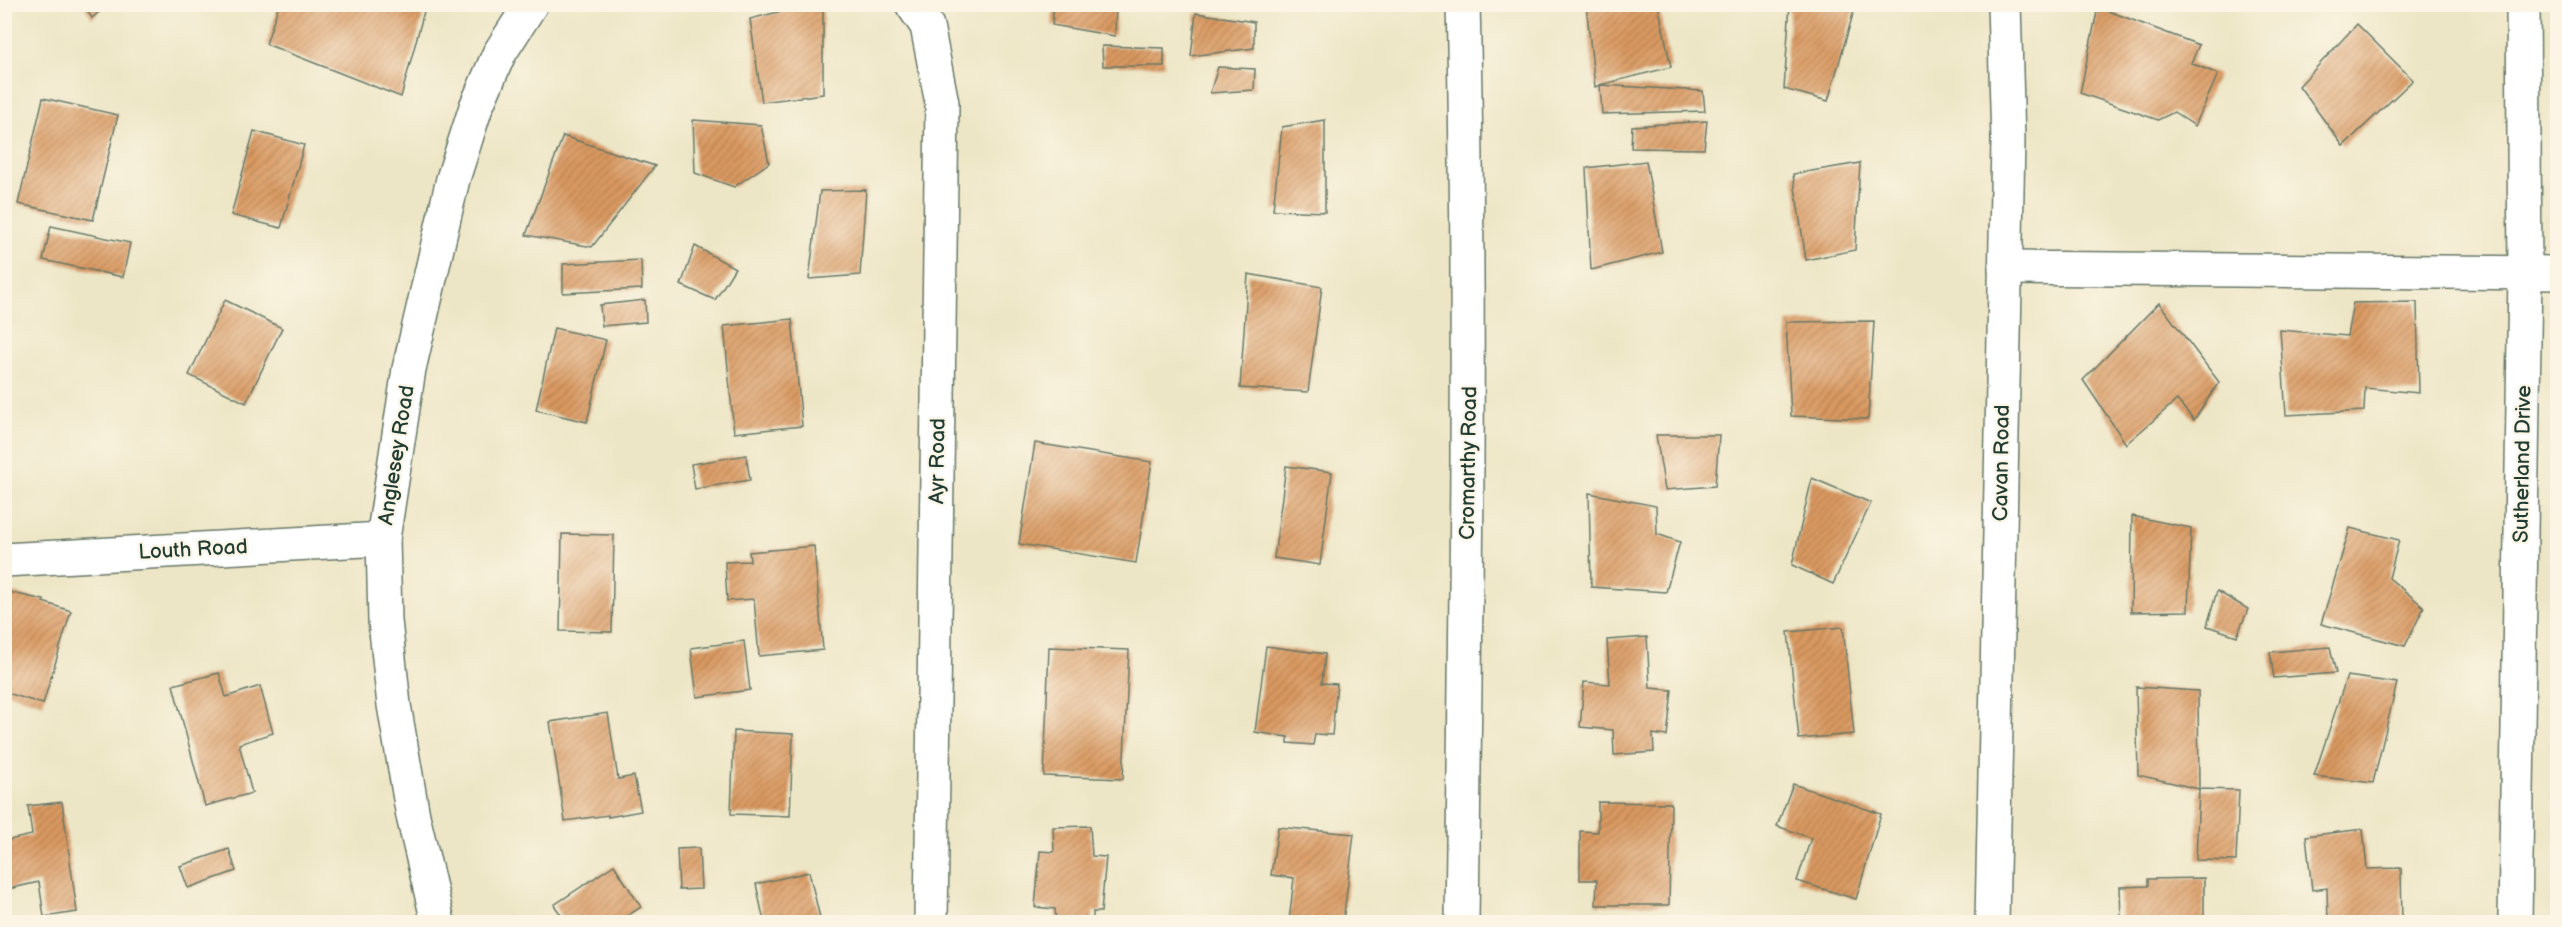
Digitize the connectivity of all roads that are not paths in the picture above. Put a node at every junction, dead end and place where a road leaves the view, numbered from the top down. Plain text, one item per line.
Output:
1 (531, 4) edge
2 (912, 4) edge
3 (1463, 4) edge
4 (2004, 4) edge
5 (2523, 4) edge
6 (2005, 268) junction
7 (2525, 273) junction
8 (2558, 273) edge
9 (382, 539) junction
10 (4, 561) edge
11 (438, 922) edge
12 (931, 922) edge
13 (1462, 922) edge
14 (1992, 922) edge
15 (2515, 922) edge

1 - 9 street, Anglesey Road
2 - 12 street, Ayr Road
3 - 13 street, Cromarthy Road
4 - 6 street, Cavan Road
5 - 7 street, Sutherland Drive
6 - 7 street
6 - 14 street, Cavan Road
7 - 8 street
7 - 15 street, Sutherland Drive
9 - 10 street, Louth Road
9 - 11 street, Anglesey Road

